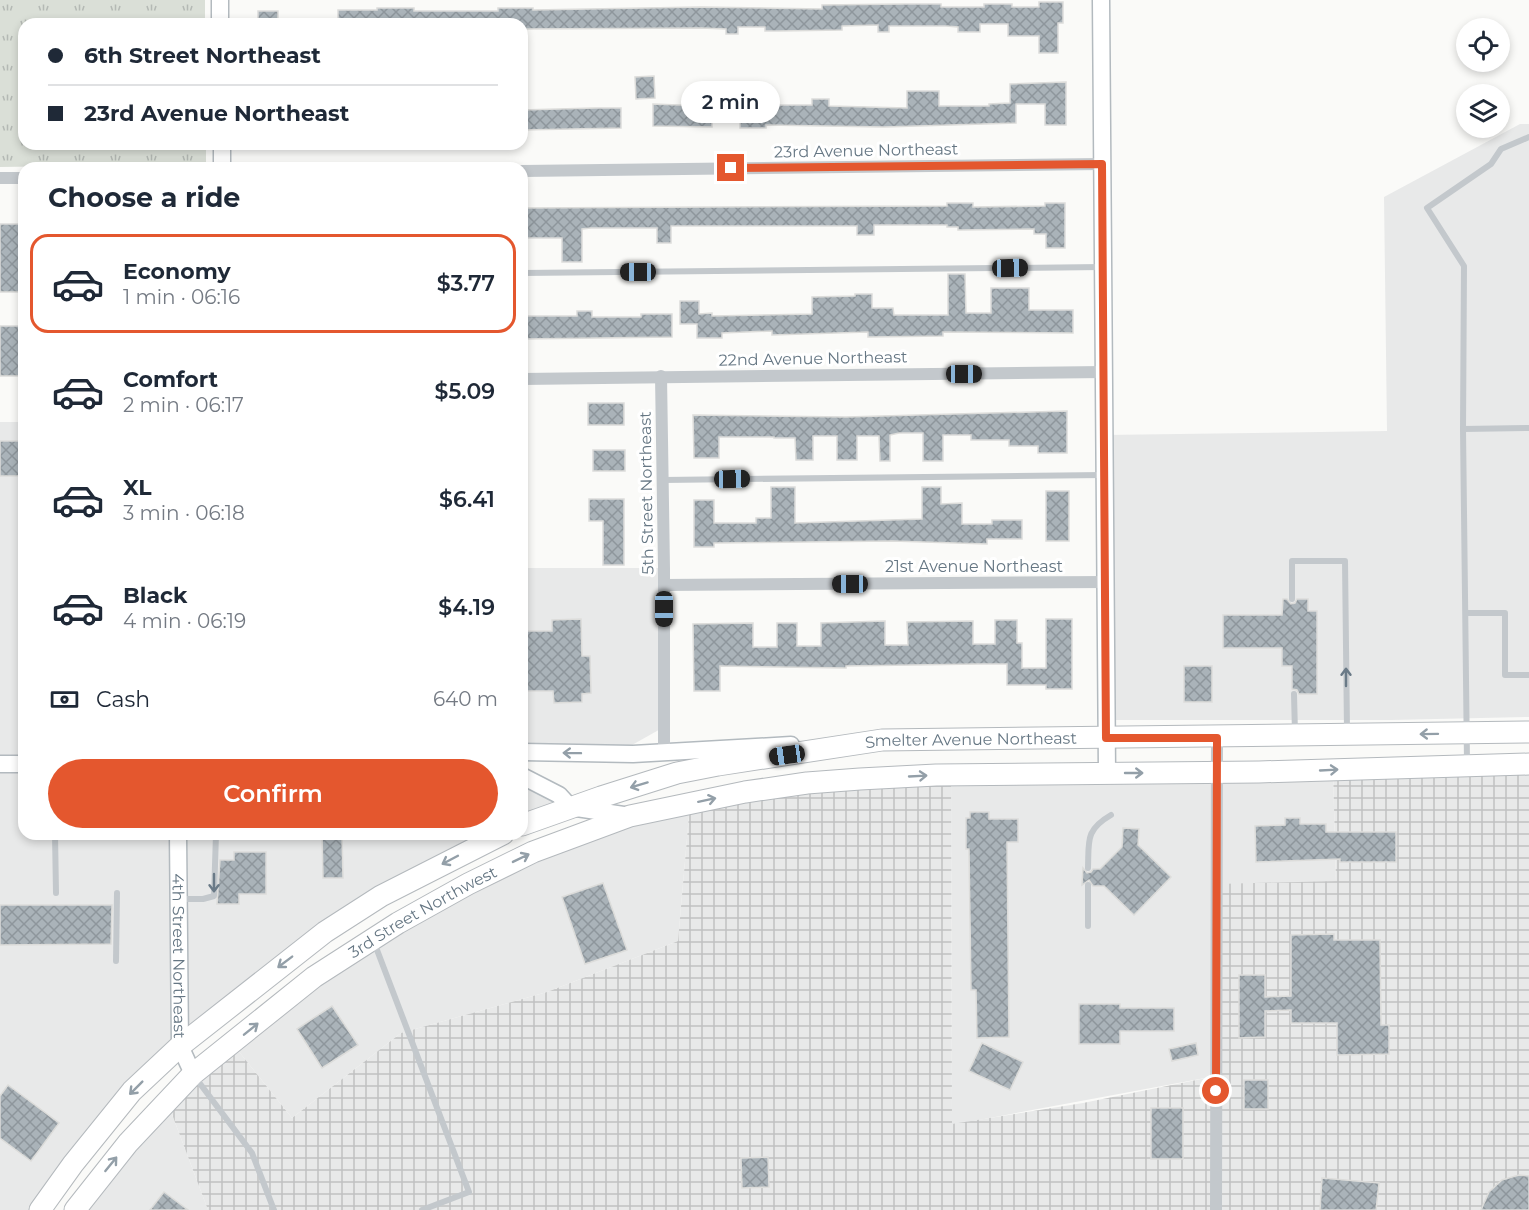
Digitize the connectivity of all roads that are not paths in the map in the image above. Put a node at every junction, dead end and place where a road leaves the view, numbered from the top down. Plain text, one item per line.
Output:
1 (220, 0) edge
2 (1101, 0) edge
3 (220, 18) edge
4 (1529, 137) edge
5 (1102, 164) junction
6 (528, 171) edge
7 (0, 178) edge
8 (18, 178) edge
9 (1103, 267) junction
10 (528, 273) edge
11 (1104, 372) junction
12 (661, 376) junction
13 (528, 379) edge
14 (1529, 428) edge
15 (1463, 429) junction
16 (1104, 475) junction
17 (663, 480) junction
18 (1105, 582) junction
19 (664, 585) junction
20 (1292, 599) dead end
21 (1466, 613) junction
22 (1529, 675) edge
23 (1294, 694) dead end
24 (1529, 732) edge
25 (1467, 733) junction
26 (1347, 735) junction
27 (1295, 736) junction
28 (1106, 738) junction
29 (1217, 738) junction
30 (882, 740) junction
31 (528, 752) edge
32 (664, 753) junction
33 (0, 764) edge
34 (18, 764) edge
35 (1529, 764) edge
36 (1467, 765) junction
37 (1217, 772) junction
38 (1107, 773) junction
39 (528, 779) edge
40 (570, 807) junction
41 (1111, 815) dead end
42 (630, 816) junction
43 (528, 823) edge
44 (55, 840) edge
45 (178, 840) edge
46 (216, 840) edge
47 (490, 840) edge
48 (1088, 868) dead end
49 (1088, 885) dead end
50 (56, 893) dead end
51 (117, 893) dead end
52 (179, 899) junction
53 (1088, 926) dead end
54 (373, 939) junction
55 (116, 961) dead end
56 (180, 1046) junction
57 (193, 1074) junction
58 (40, 1210) edge
59 (75, 1210) edge
60 (274, 1210) edge
61 (422, 1210) edge
62 (1216, 1210) edge

1 - 3 street
2 - 5 street
4 - 15 lane
5 - 6 street, 23rd Avenue Northeast
5 - 9 street
7 - 8 street
9 - 10 lane
9 - 11 street
11 - 12 street, 22nd Avenue Northeast
11 - 16 street
12 - 13 street, 22nd Avenue Northeast
12 - 17 street, 5th Street Northeast
14 - 15 lane
15 - 21 lane
16 - 17 lane
16 - 18 street
17 - 19 street, 5th Street Northeast
18 - 19 street, 21st Avenue Northeast
18 - 28 street
19 - 32 street, 5th Street Northeast
26 -> 20 lane
21 - 22 lane
21 - 25 lane
23 - 27 lane
24 - 25 highway, Smelter Avenue Northeast
25 -> 26 highway, Smelter Avenue Northeast
25 - 36 lane
26 - 27 highway, Smelter Avenue Northeast
27 - 29 highway, Smelter Avenue Northeast
28 - 29 highway, Smelter Avenue Northeast
28 - 30 highway, Smelter Avenue Northeast
28 - 38 street
29 - 37 street
30 - 32 street, Smelter Avenue Northeast
30 -> 40 highway
32 -> 31 street, Smelter Avenue Northeast
33 - 34 street
35 - 36 highway
37 -> 36 highway
38 -> 37 highway
37 - 62 street
42 -> 38 highway, 3rd Street Northwest
39 - 40 street
40 - 42 street
40 - 43 highway
41 - 48 lane
54 -> 42 highway, 3rd Street Northwest
44 - 50 lane
45 - 52 street, 4th Street Northeast
46 -> 52 lane
47 -> 56 highway, 3rd Street Northwest
49 - 53 lane
51 - 55 lane
52 - 56 street, 4th Street Northeast
57 -> 54 highway, 3rd Street Northwest
54 - 61 lane
56 - 57 street, 4th Street Northeast
56 -> 58 highway, 3rd Street Northwest
59 -> 57 highway, 3rd Street Northwest
57 - 60 lane

